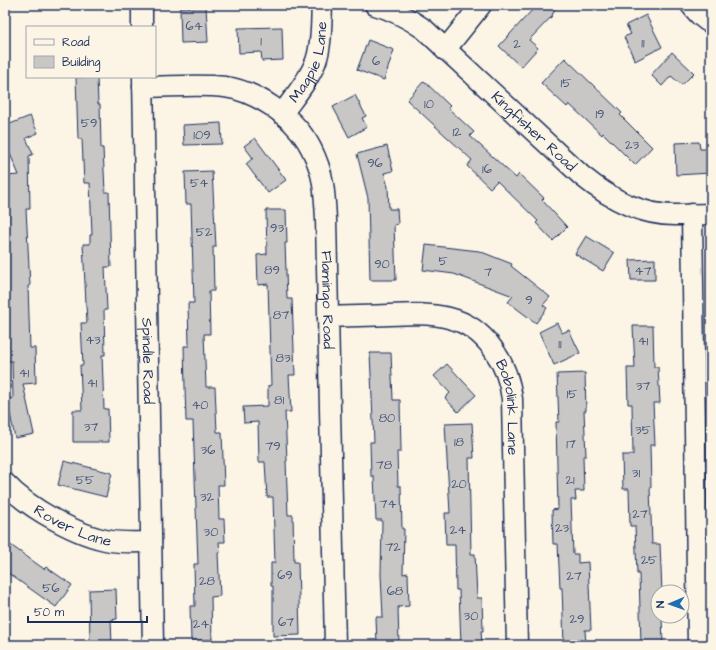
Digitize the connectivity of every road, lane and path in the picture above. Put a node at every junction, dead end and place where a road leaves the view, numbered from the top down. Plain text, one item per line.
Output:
1 (142, 5) edge
2 (322, 5) edge
3 (375, 5) edge
4 (481, 5) edge
5 (691, 5) edge
6 (711, 23) edge
7 (142, 26) edge
8 (445, 50) junction
9 (143, 82) edge
10 (282, 114) junction
11 (702, 214) edge
12 (328, 317) junction
13 (5, 483) edge
14 (151, 542) junction
15 (153, 645) edge
16 (335, 645) edge
17 (517, 645) edge
18 (698, 645) edge

1 - 7 street
2 - 10 street, Magpie Lane
3 - 8 street, Kingfisher Road
4 - 8 street
5 - 6 street
8 - 11 street, Kingfisher Road
9 - 10 street, Flamingo Road
9 - 14 street, Spindle Road
10 - 12 street, Flamingo Road
11 - 18 street
12 - 16 street, Flamingo Road
12 - 17 street, Bobolink Lane
13 - 14 street, Rover Lane
14 - 15 street, Spindle Road

